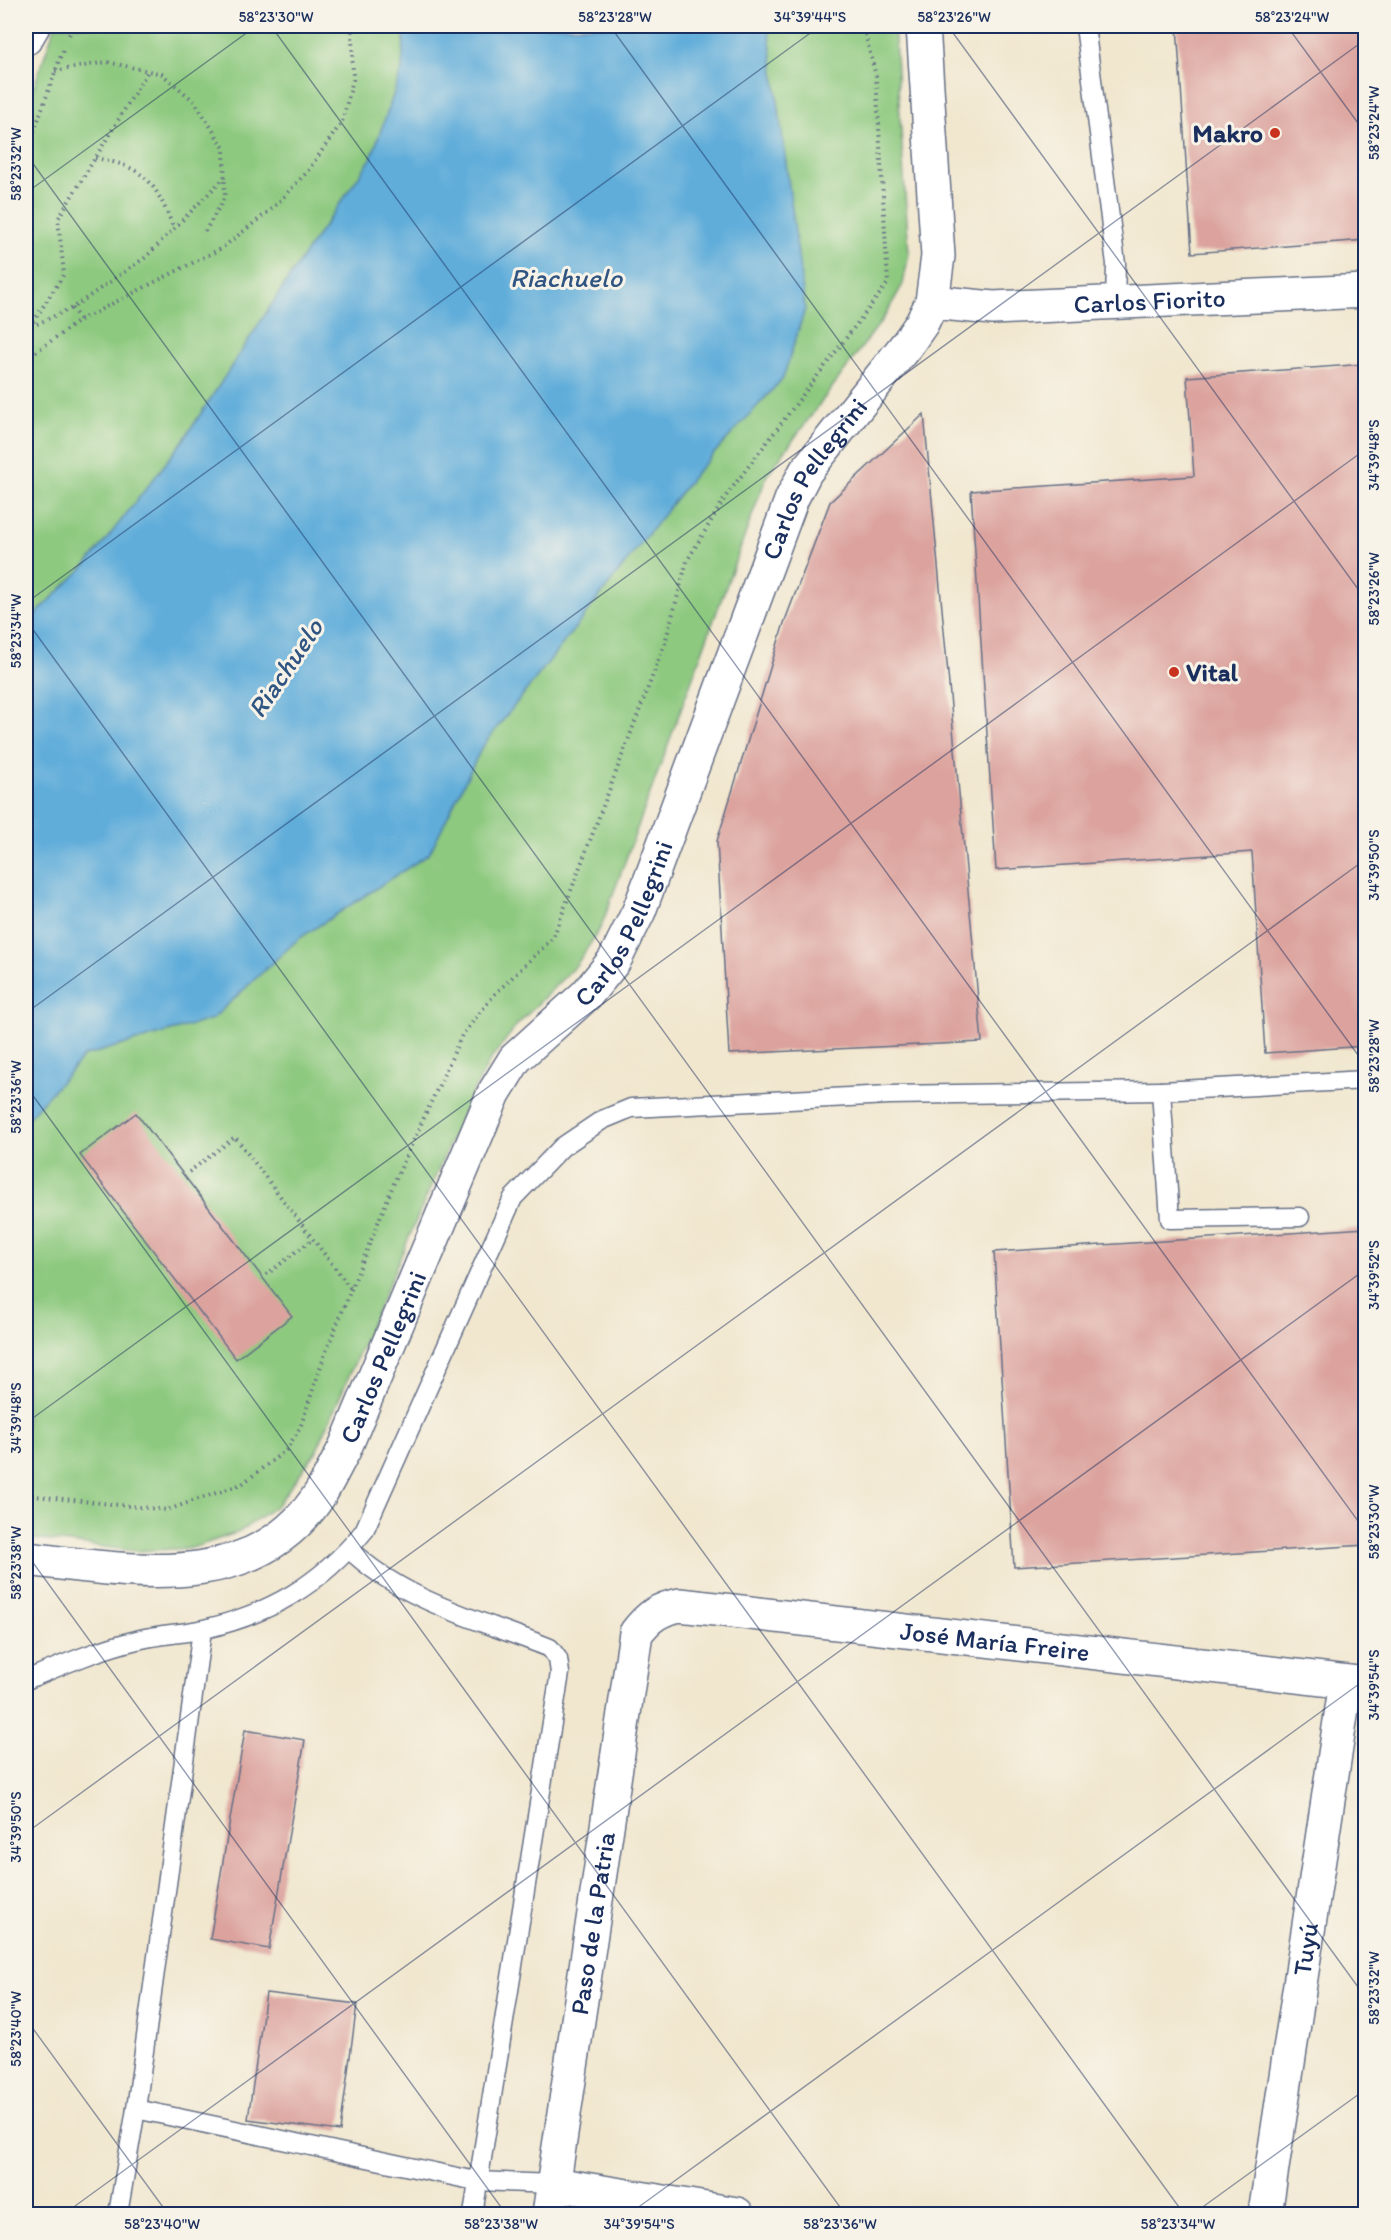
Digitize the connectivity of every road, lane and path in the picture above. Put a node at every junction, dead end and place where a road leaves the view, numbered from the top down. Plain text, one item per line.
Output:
1 (33, 26) edge
2 (73, 26) edge
3 (352, 26) edge
4 (863, 26) edge
5 (923, 26) edge
6 (1085, 26) edge
7 (26, 38) edge
8 (55, 71) junction
9 (148, 71) junction
10 (26, 154) edge
11 (95, 158) junction
12 (225, 177) junction
13 (174, 229) junction
14 (204, 233) dead end
15 (1365, 291) edge
16 (932, 303) junction
17 (1115, 303) junction
18 (72, 308) junction
19 (80, 320) junction
20 (28, 328) edge
21 (26, 359) edge
22 (1365, 1080) edge
23 (1161, 1091) junction
24 (189, 1172) dead end
25 (1300, 1217) dead end
26 (313, 1239) junction
27 (266, 1275) dead end
28 (351, 1289) junction
29 (26, 1495) edge
30 (349, 1549) junction
31 (26, 1559) edge
32 (202, 1630) junction
33 (636, 1633) joint
34 (26, 1680) edge
35 (1356, 1683) edge
36 (136, 2109) junction
37 (476, 2181) junction
38 (551, 2199) edge
39 (118, 2214) edge
40 (472, 2214) edge
41 (737, 2214) edge
42 (1265, 2214) edge

1 - 7 street
2 - 8 path
3 - 19 path
4 - 28 path
5 - 16 street, Carlos Pellegrini
6 - 17 lane
8 - 9 path
8 - 10 path
9 - 11 path
9 - 12 path
11 - 13 path
11 - 20 path
12 - 13 path
12 - 14 path
13 - 18 path
15 - 17 street, Carlos Fiorito
16 - 17 street, Carlos Fiorito
16 - 31 street, Carlos Pellegrini
18 - 19 path
18 - 20 path
19 - 21 path
22 - 23 lane
23 - 25 lane
23 - 30 lane
24 - 26 path
26 - 27 path
26 - 28 path
28 - 29 path
30 - 32 lane
30 - 37 lane
32 - 34 lane
32 - 36 lane
33 - 35 street, José María Freire
33 - 38 street, Paso de la Patria
35 - 42 street, Tuyú
36 - 37 lane
36 - 39 lane
37 - 38 lane
37 - 40 lane
38 - 41 street

